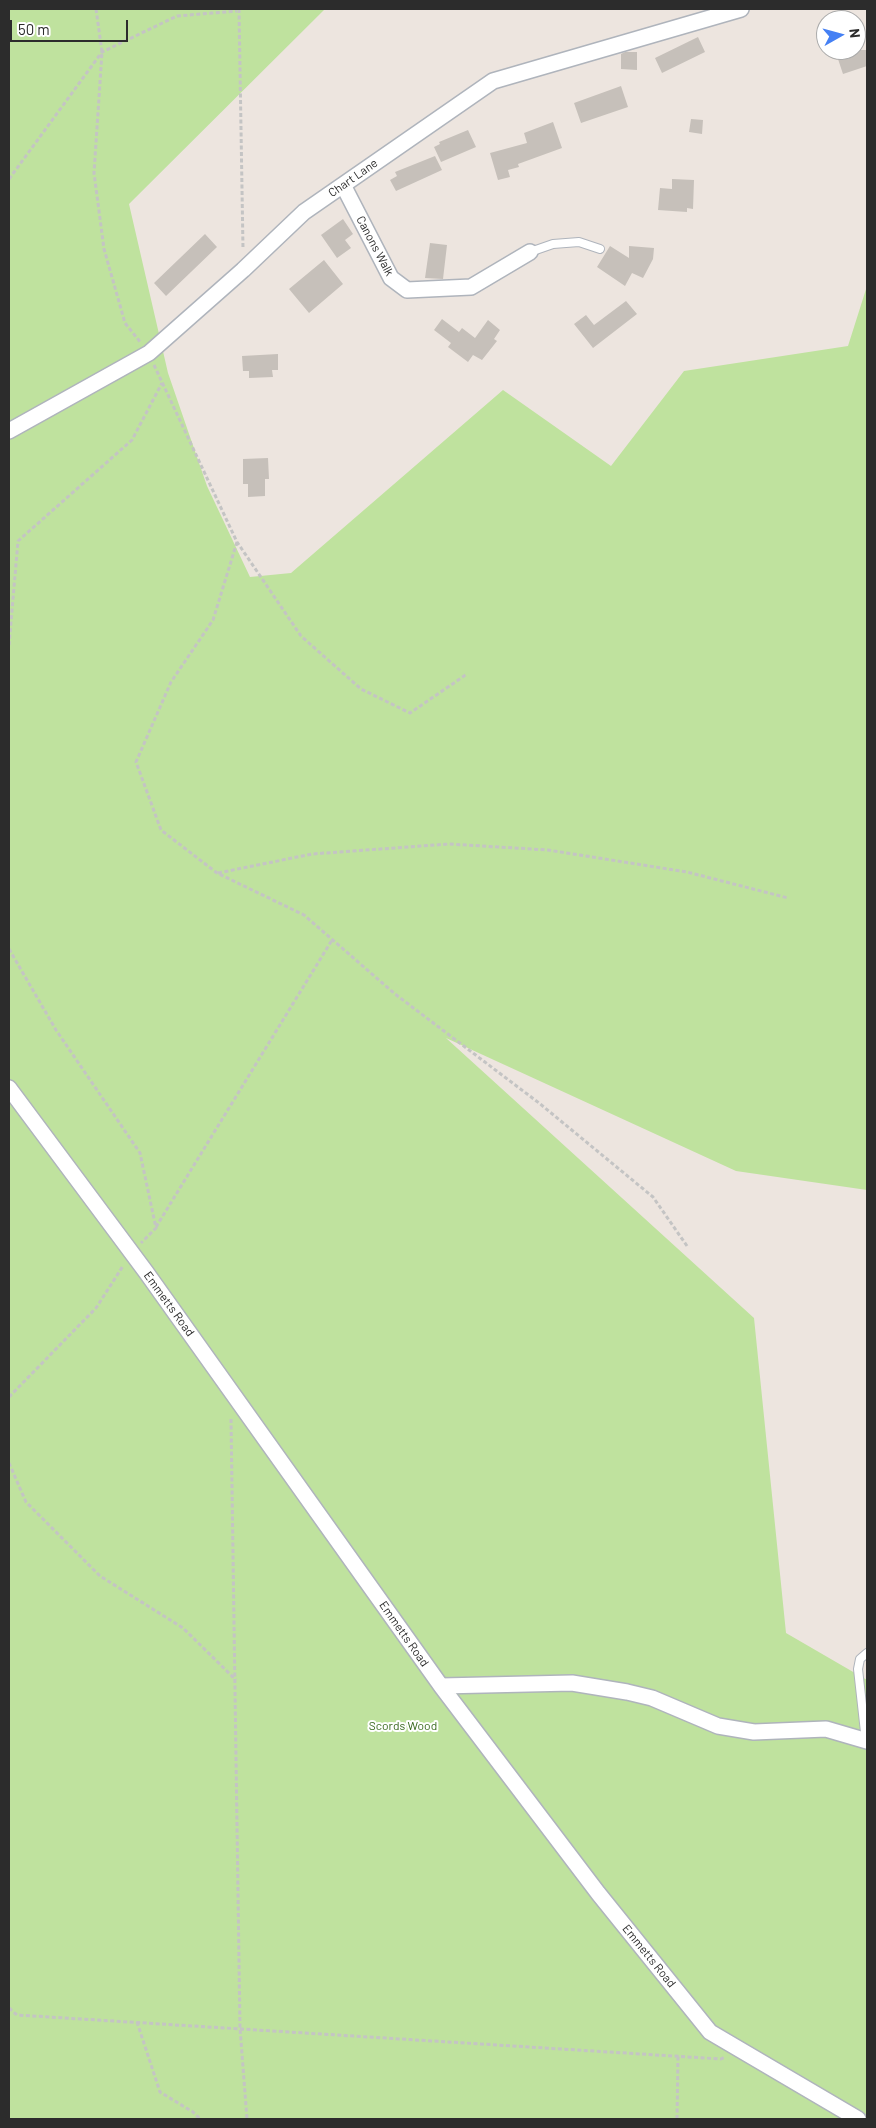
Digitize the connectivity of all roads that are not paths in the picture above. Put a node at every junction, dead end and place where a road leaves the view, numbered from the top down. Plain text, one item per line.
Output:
1 (741, 9) edge
2 (343, 185) junction
3 (600, 249) dead end
4 (530, 252) joint
5 (9, 431) edge
6 (9, 1088) edge
7 (867, 1653) edge
8 (442, 1686) junction
9 (867, 1741) edge
10 (858, 2119) edge

1 - 2 street, Chart Lane
2 - 4 street, Canons Walk
2 - 5 street, Chart Lane
3 - 4 lane
6 - 8 street, Emmetts Road
7 - 9 lane
8 - 9 street
8 - 10 street, Emmetts Road

